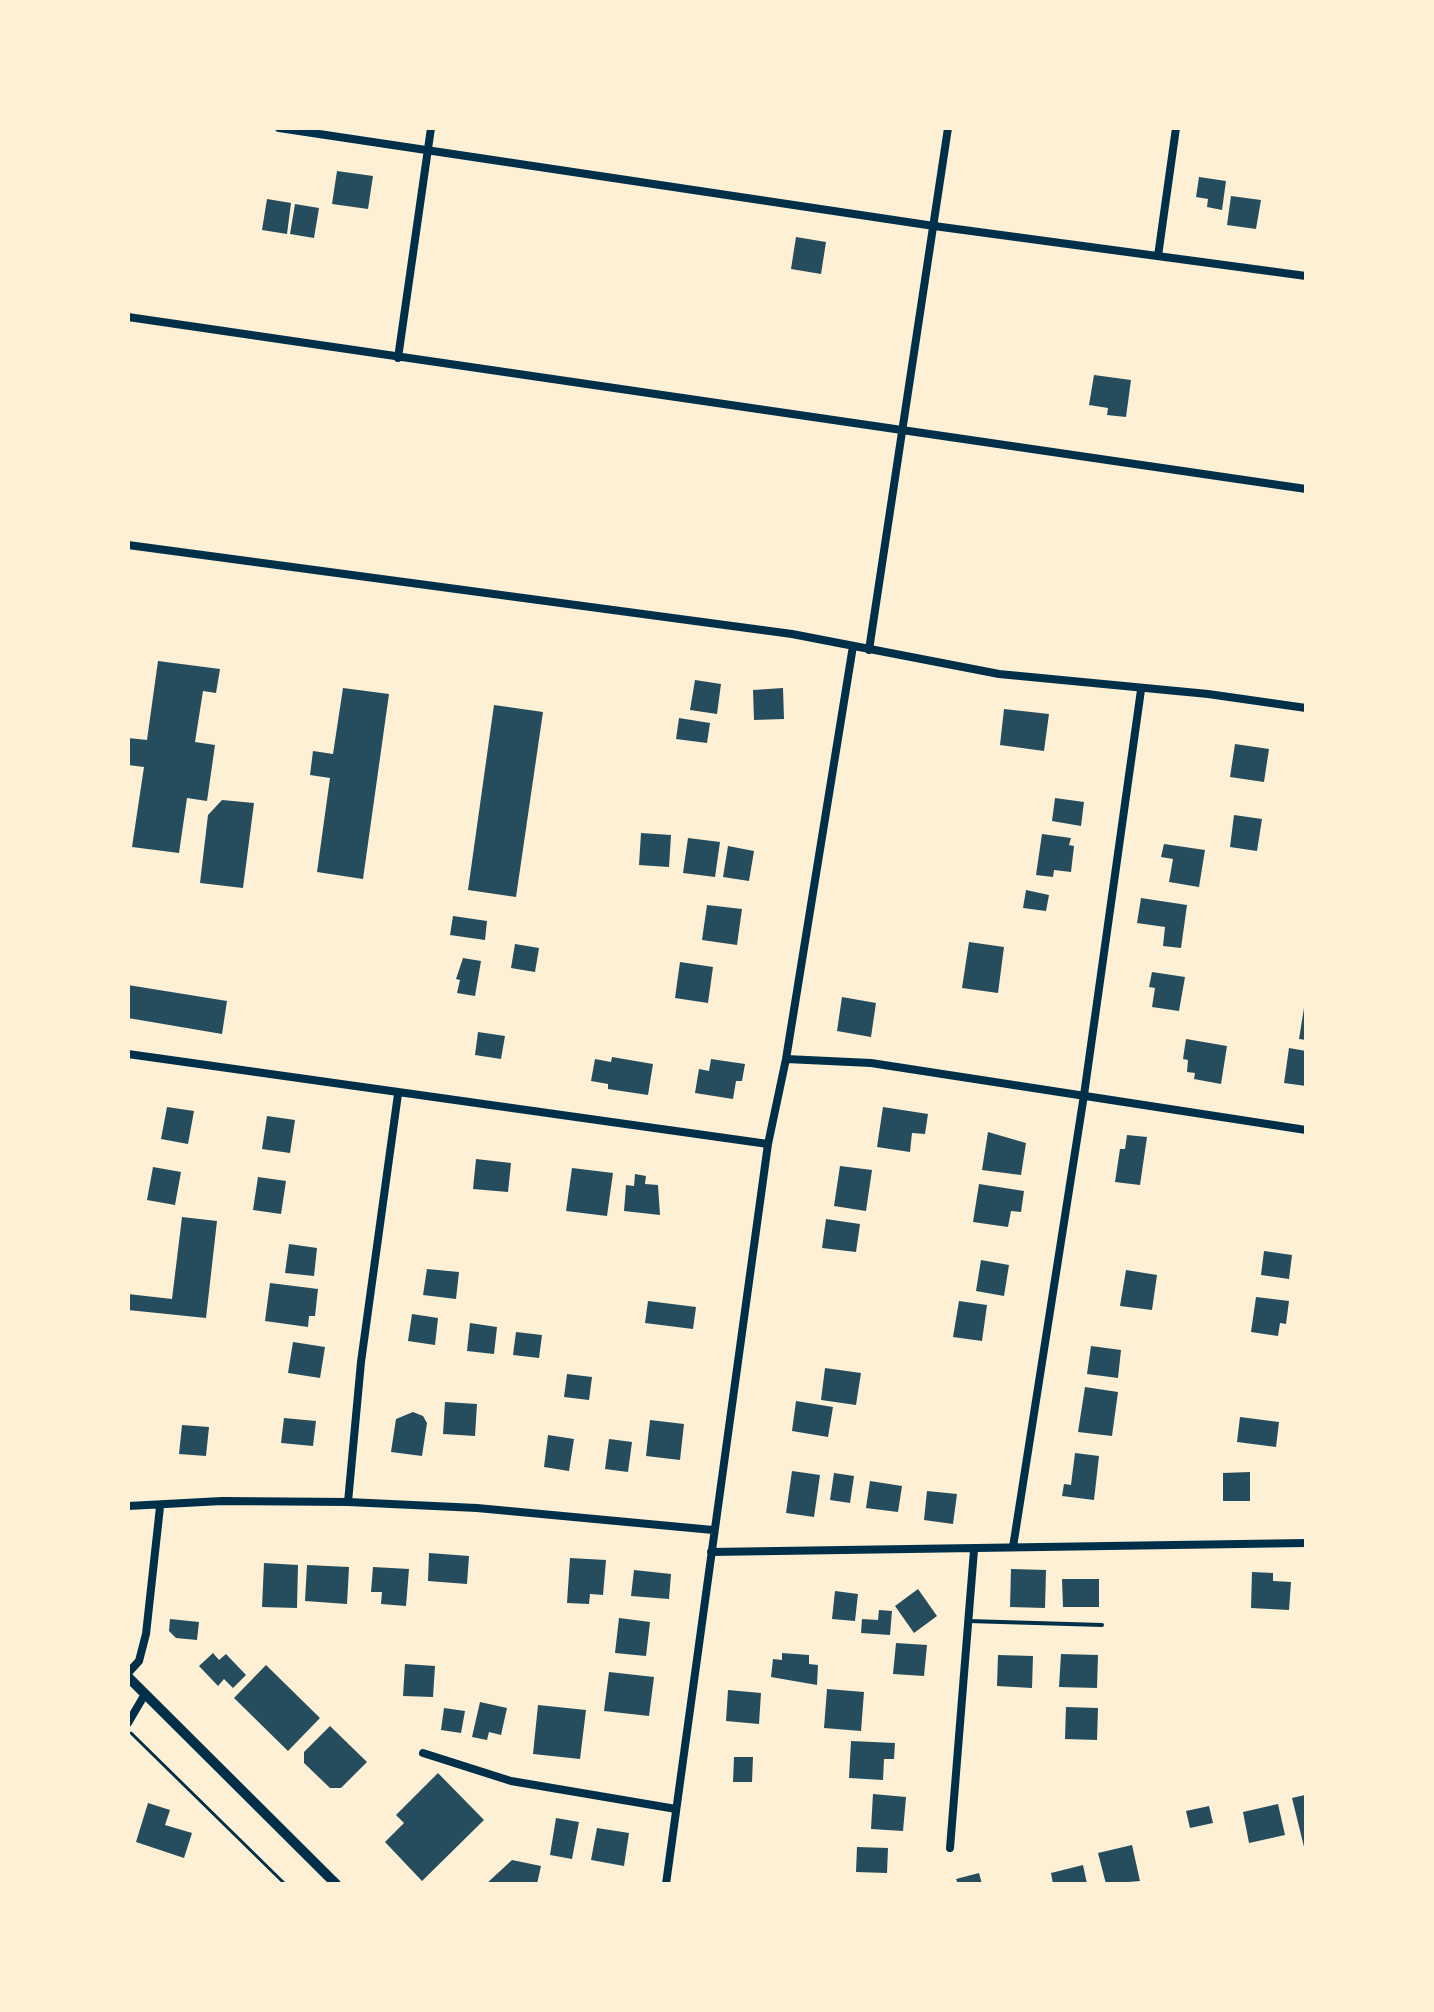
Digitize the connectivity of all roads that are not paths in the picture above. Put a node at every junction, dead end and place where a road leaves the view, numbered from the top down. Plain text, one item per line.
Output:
1 (279, 128) edge
2 (431, 128) edge
3 (948, 128) edge
4 (1176, 128) edge
5 (428, 150) junction
6 (934, 226) junction
7 (1158, 256) junction
8 (1306, 276) edge
9 (128, 317) edge
10 (398, 358) junction
11 (905, 428) junction
12 (1306, 489) edge
13 (128, 545) edge
14 (853, 646) junction
15 (869, 650) junction
16 (1141, 690) junction
17 (1306, 708) edge
18 (128, 1054) edge
19 (786, 1059) junction
20 (398, 1094) junction
21 (1084, 1095) junction
22 (1306, 1130) edge
23 (768, 1144) junction
24 (348, 1502) junction
25 (128, 1506) edge
26 (160, 1507) junction
27 (713, 1530) junction
28 (1305, 1540) edge
29 (1013, 1547) junction
30 (974, 1550) junction
31 (711, 1552) junction
32 (968, 1621) junction
33 (1102, 1625) dead end
34 (128, 1675) edge
35 (145, 1694) junction
36 (128, 1723) edge
37 (423, 1753) dead end
38 (676, 1809) junction
39 (950, 1848) dead end
40 (336, 1884) edge
41 (666, 1884) edge

1 - 5 street
2 - 5 street
3 - 6 street
4 - 7 street
5 - 6 street
5 - 10 street
6 - 7 street
6 - 11 street
7 - 8 street
9 - 10 street
10 - 11 street
11 - 12 street
11 - 15 street
13 - 14 street
14 - 15 street
14 - 19 street
15 - 16 street
16 - 17 street
16 - 21 street
18 - 20 street
19 - 21 street
19 - 23 street
20 - 23 street
20 - 24 street
21 - 22 street
21 - 29 street
23 - 27 street
24 - 26 street
24 - 27 street
25 - 26 street
26 - 34 street
27 - 31 street
28 - 29 street
29 - 30 street
30 - 31 street
30 - 32 street
31 - 38 street
32 - 33 lane
32 - 39 street
34 - 35 street
35 - 36 street
35 - 40 street
37 - 38 street
38 - 41 street

